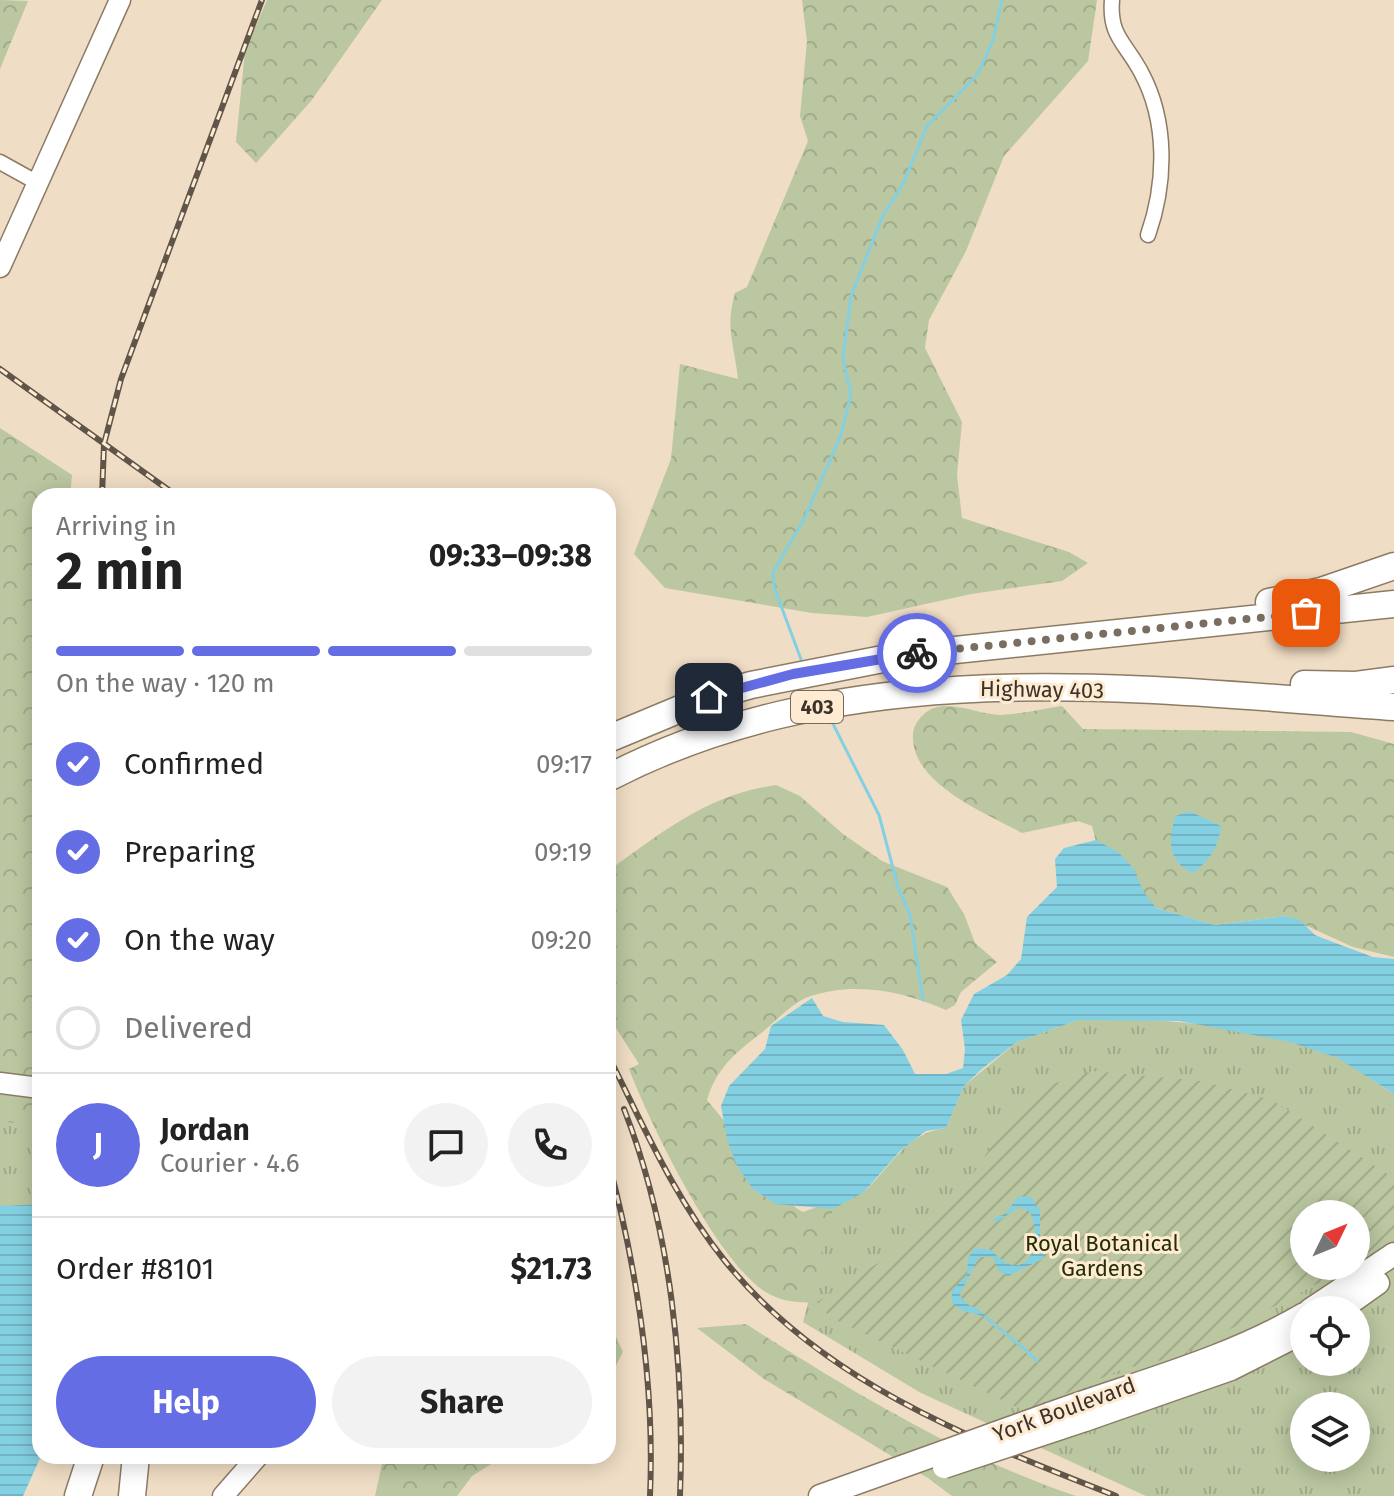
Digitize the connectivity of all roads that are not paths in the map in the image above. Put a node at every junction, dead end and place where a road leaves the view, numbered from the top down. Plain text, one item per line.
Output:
1 (120, 0) edge
2 (1112, 0) edge
3 (0, 162) edge
4 (36, 182) junction
5 (1148, 235) dead end
6 (0, 267) edge
7 (1394, 566) edge
8 (1394, 604) edge
9 (913, 654) junction
10 (1394, 680) edge
11 (1037, 686) junction
12 (1394, 707) edge
13 (616, 736) edge
14 (616, 774) edge
15 (0, 1083) edge
16 (32, 1087) edge
17 (1394, 1254) edge
18 (1394, 1271) edge
19 (1331, 1296) edge
20 (1359, 1296) edge
21 (1290, 1322) edge
22 (1290, 1339) edge
23 (945, 1459) junction
24 (88, 1464) edge
25 (99, 1464) edge
26 (135, 1464) edge
27 (251, 1464) edge
28 (833, 1494) edge
29 (78, 1496) edge
30 (94, 1496) edge
31 (132, 1496) edge
32 (223, 1496) edge
33 (861, 1496) edge

1 - 4 street
2 - 5 street
3 - 4 street
4 - 6 street
7 - 9 highway
8 - 9 highway, Highway 403 / 403
9 - 13 highway, Highway 403 / 403
10 - 11 highway
11 - 12 highway, Highway 403 / 403
11 - 14 highway, Highway 403 / 403
15 - 16 street
17 - 19 main road
18 - 20 main road
21 - 23 main road, York Boulevard, bridge
22 - 23 main road, York Boulevard, bridge
23 - 28 main road, York Boulevard
23 - 33 main road, York Boulevard
24 - 29 highway
25 - 30 highway
26 - 31 highway
27 - 32 street

